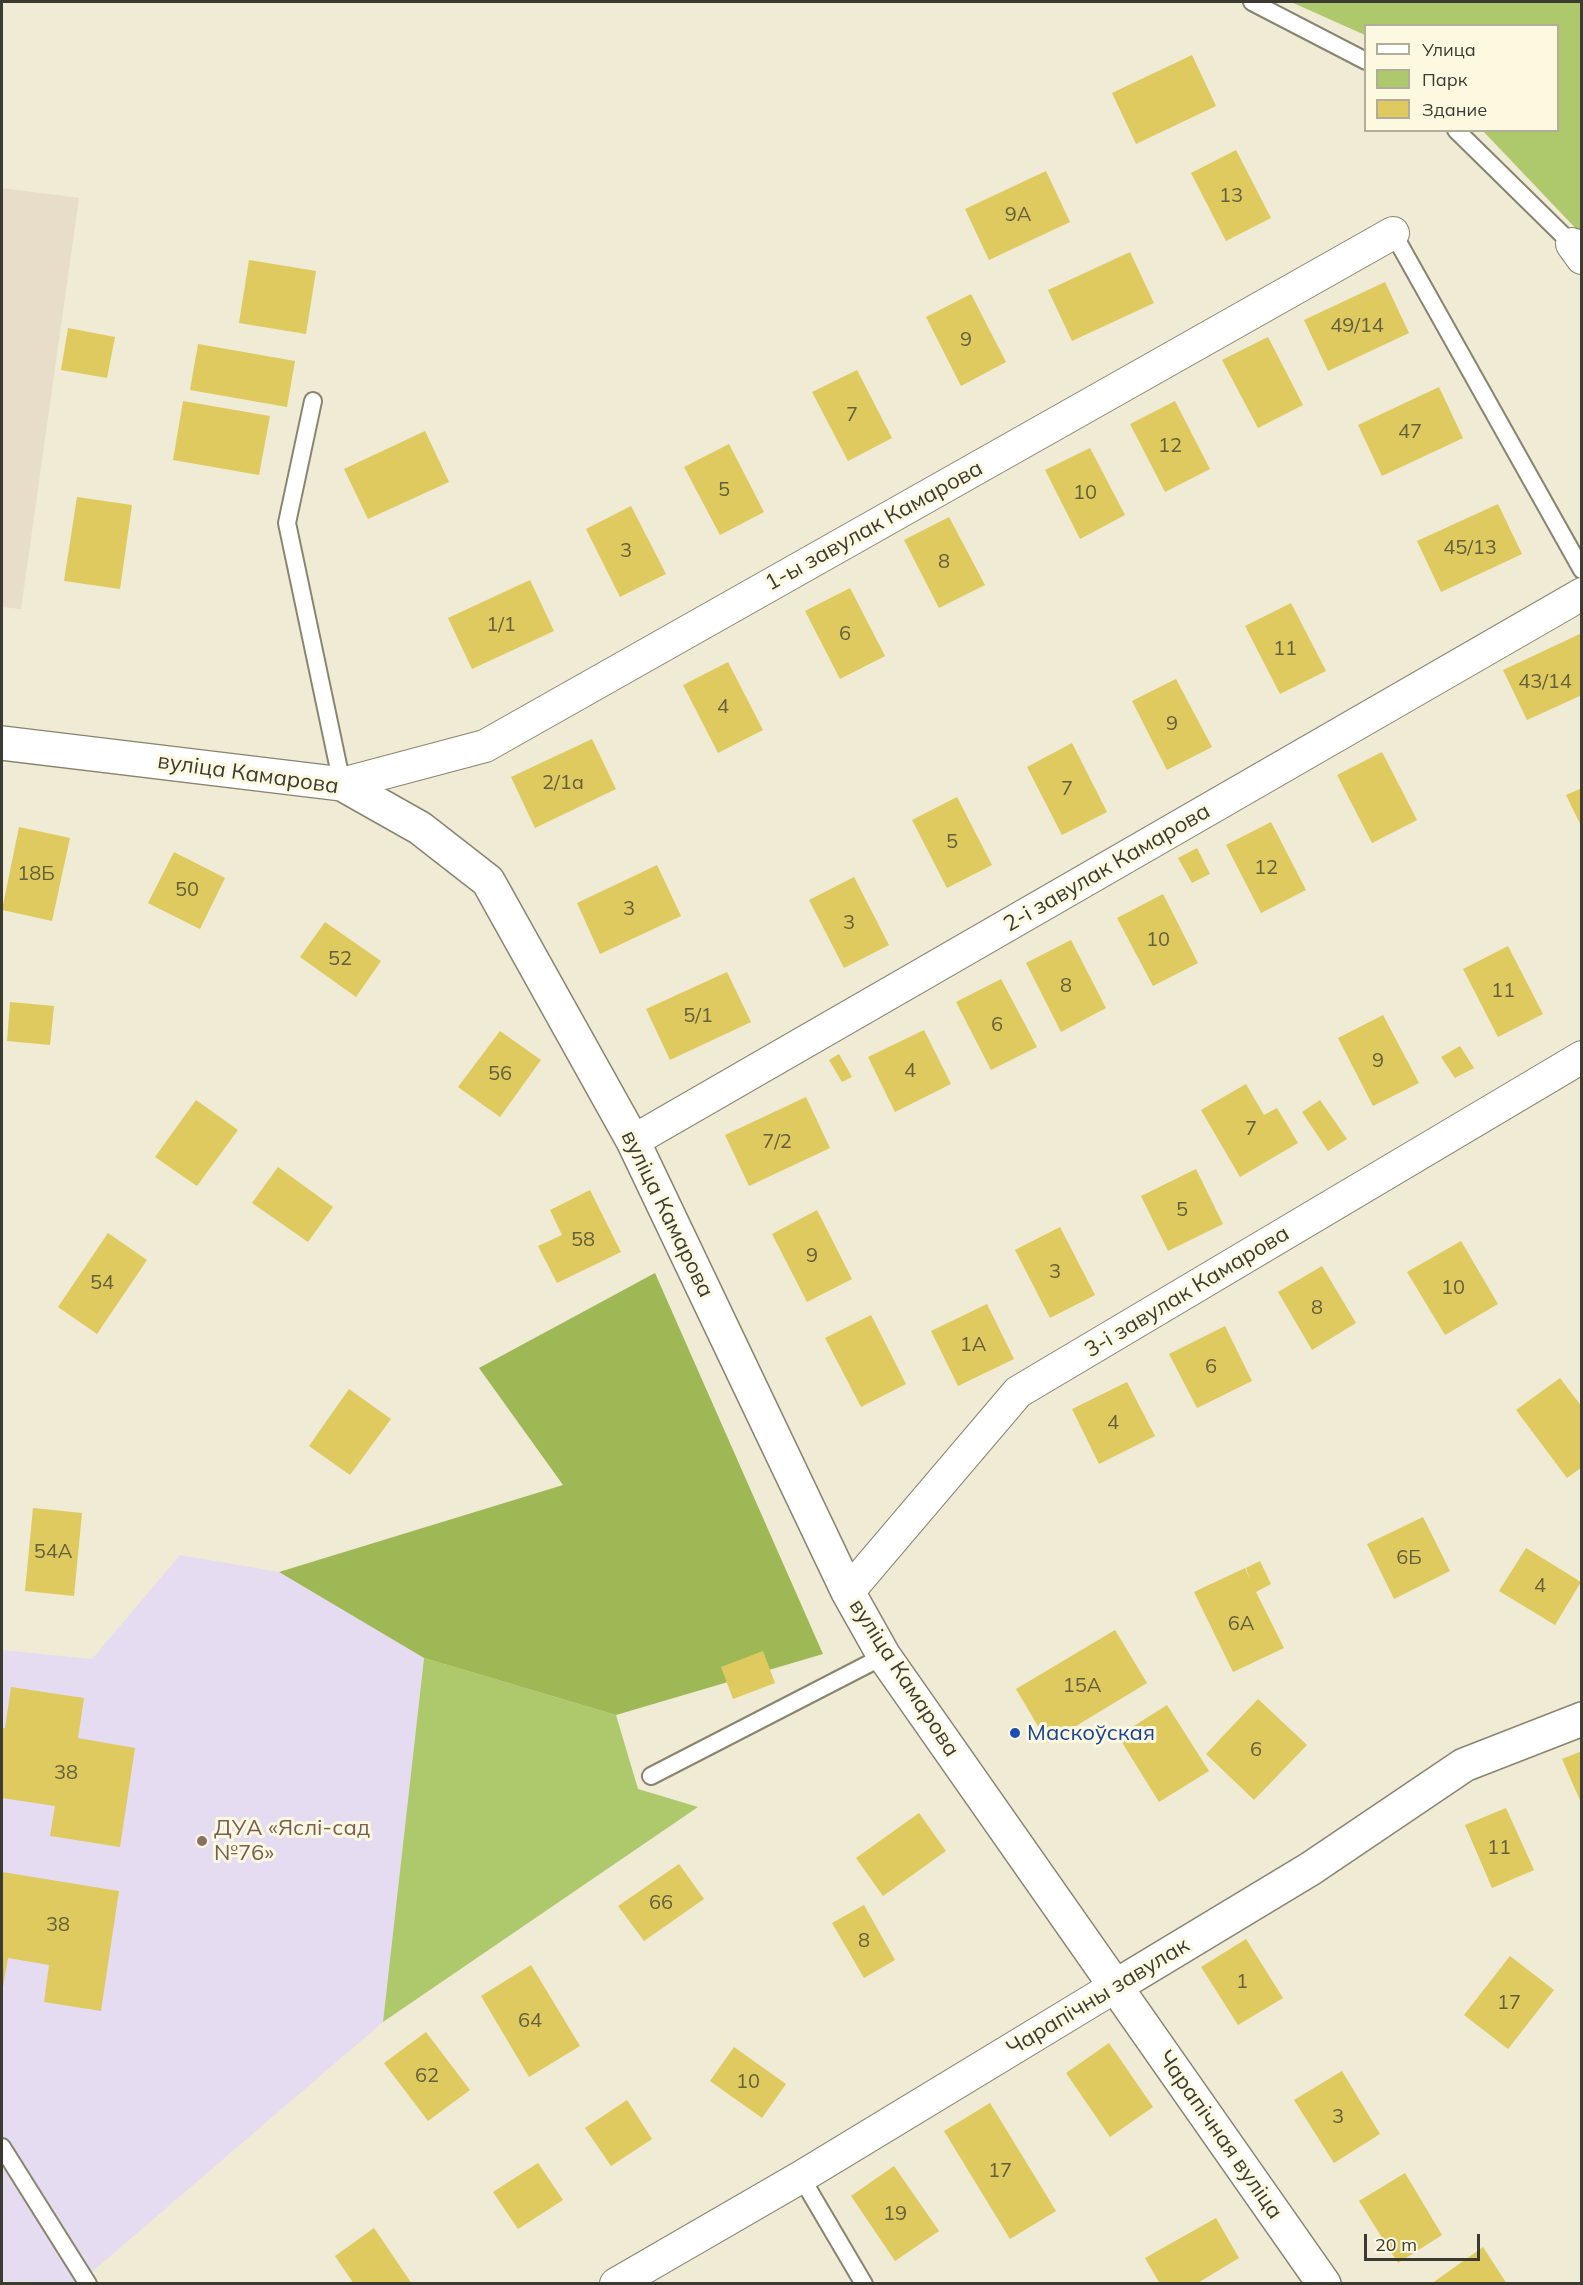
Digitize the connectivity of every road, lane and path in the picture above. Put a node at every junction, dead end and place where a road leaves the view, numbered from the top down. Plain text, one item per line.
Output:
1 (1252, 2) edge
2 (1364, 60) edge
3 (1458, 132) edge
4 (1393, 233) joint
5 (1577, 251) edge
6 (313, 401) dead end
7 (1581, 570) edge
8 (1581, 594) edge
9 (2, 743) edge
10 (342, 784) junction
11 (1581, 1057) edge
12 (633, 1141) junction
13 (848, 1592) junction
14 (884, 1656) junction
15 (1581, 1719) edge
16 (651, 1776) dead end
17 (1116, 1986) junction
18 (2, 2147) edge
19 (801, 2177) junction
20 (88, 2283) edge
21 (616, 2283) edge
22 (864, 2283) edge
23 (1324, 2283) edge

1 - 2 lane
3 - 5 lane
4 - 7 lane
4 - 10 street, 1-ы завулак Камарова
6 - 10 lane
8 - 12 street, 2-і завулак Камарова
9 - 10 street, вуліца Камарова
10 - 12 street, вуліца Камарова
11 - 13 street, 3-і завулак Камарова
12 - 13 street, вуліца Камарова
13 - 14 street, вуліца Камарова
14 - 16 lane
14 - 17 street, вуліца Камарова
15 - 17 street, Чарапічны завулак
17 - 19 street, Чарапічны завулак
17 - 23 street, Чарапічная вуліца
18 - 20 lane
19 - 21 street, Чарапічны завулак
19 - 22 lane

